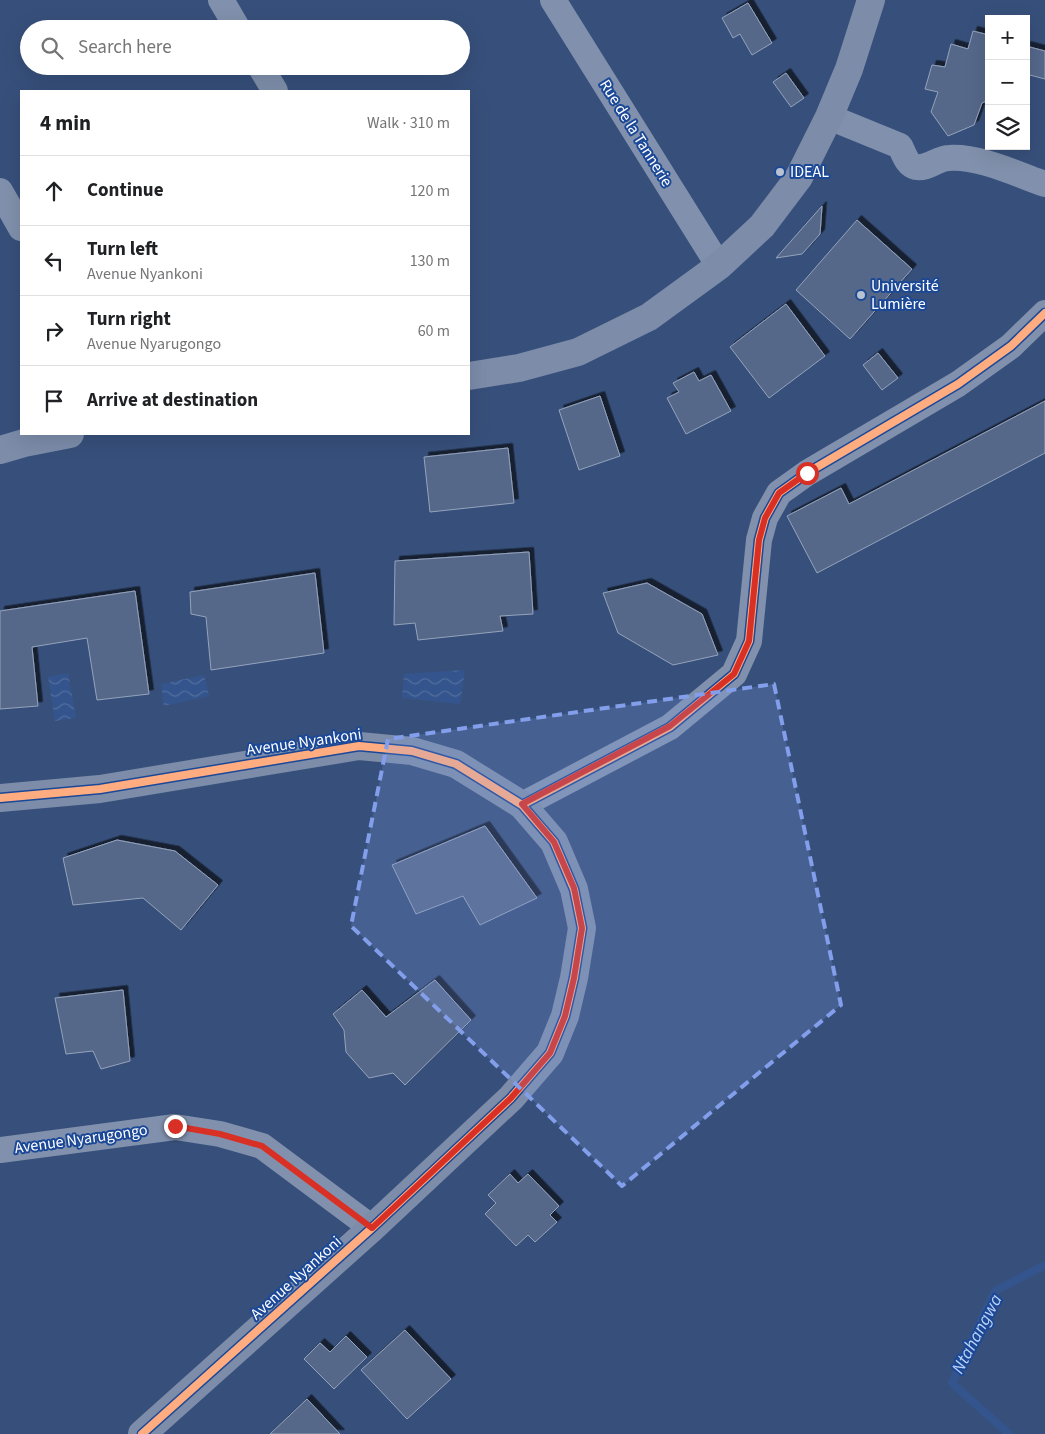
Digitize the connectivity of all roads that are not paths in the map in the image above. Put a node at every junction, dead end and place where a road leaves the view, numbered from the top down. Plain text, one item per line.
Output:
1 (221, 0) edge
2 (553, 0) edge
3 (871, 0) edge
4 (233, 20) edge
5 (265, 75) edge
6 (274, 90) edge
7 (829, 117) junction
8 (1045, 184) edge
9 (0, 191) edge
10 (20, 226) edge
11 (719, 266) junction
12 (1045, 313) edge
13 (470, 376) edge
14 (65, 435) edge
15 (0, 450) edge
16 (0, 798) edge
17 (522, 804) junction
18 (0, 1150) edge
19 (372, 1228) junction
20 (142, 1434) edge

1 - 4 street
2 - 11 street, Rue de la Tannerie
3 - 7 street
5 - 6 street
7 - 8 street
7 - 11 street
9 - 10 street
11 - 13 street
12 - 17 street
14 - 15 street
16 - 17 street, Avenue Nyankoni
17 - 19 street, Avenue Nyankoni
18 - 19 street, Avenue Nyarugongo
19 - 20 street, Avenue Nyankoni

